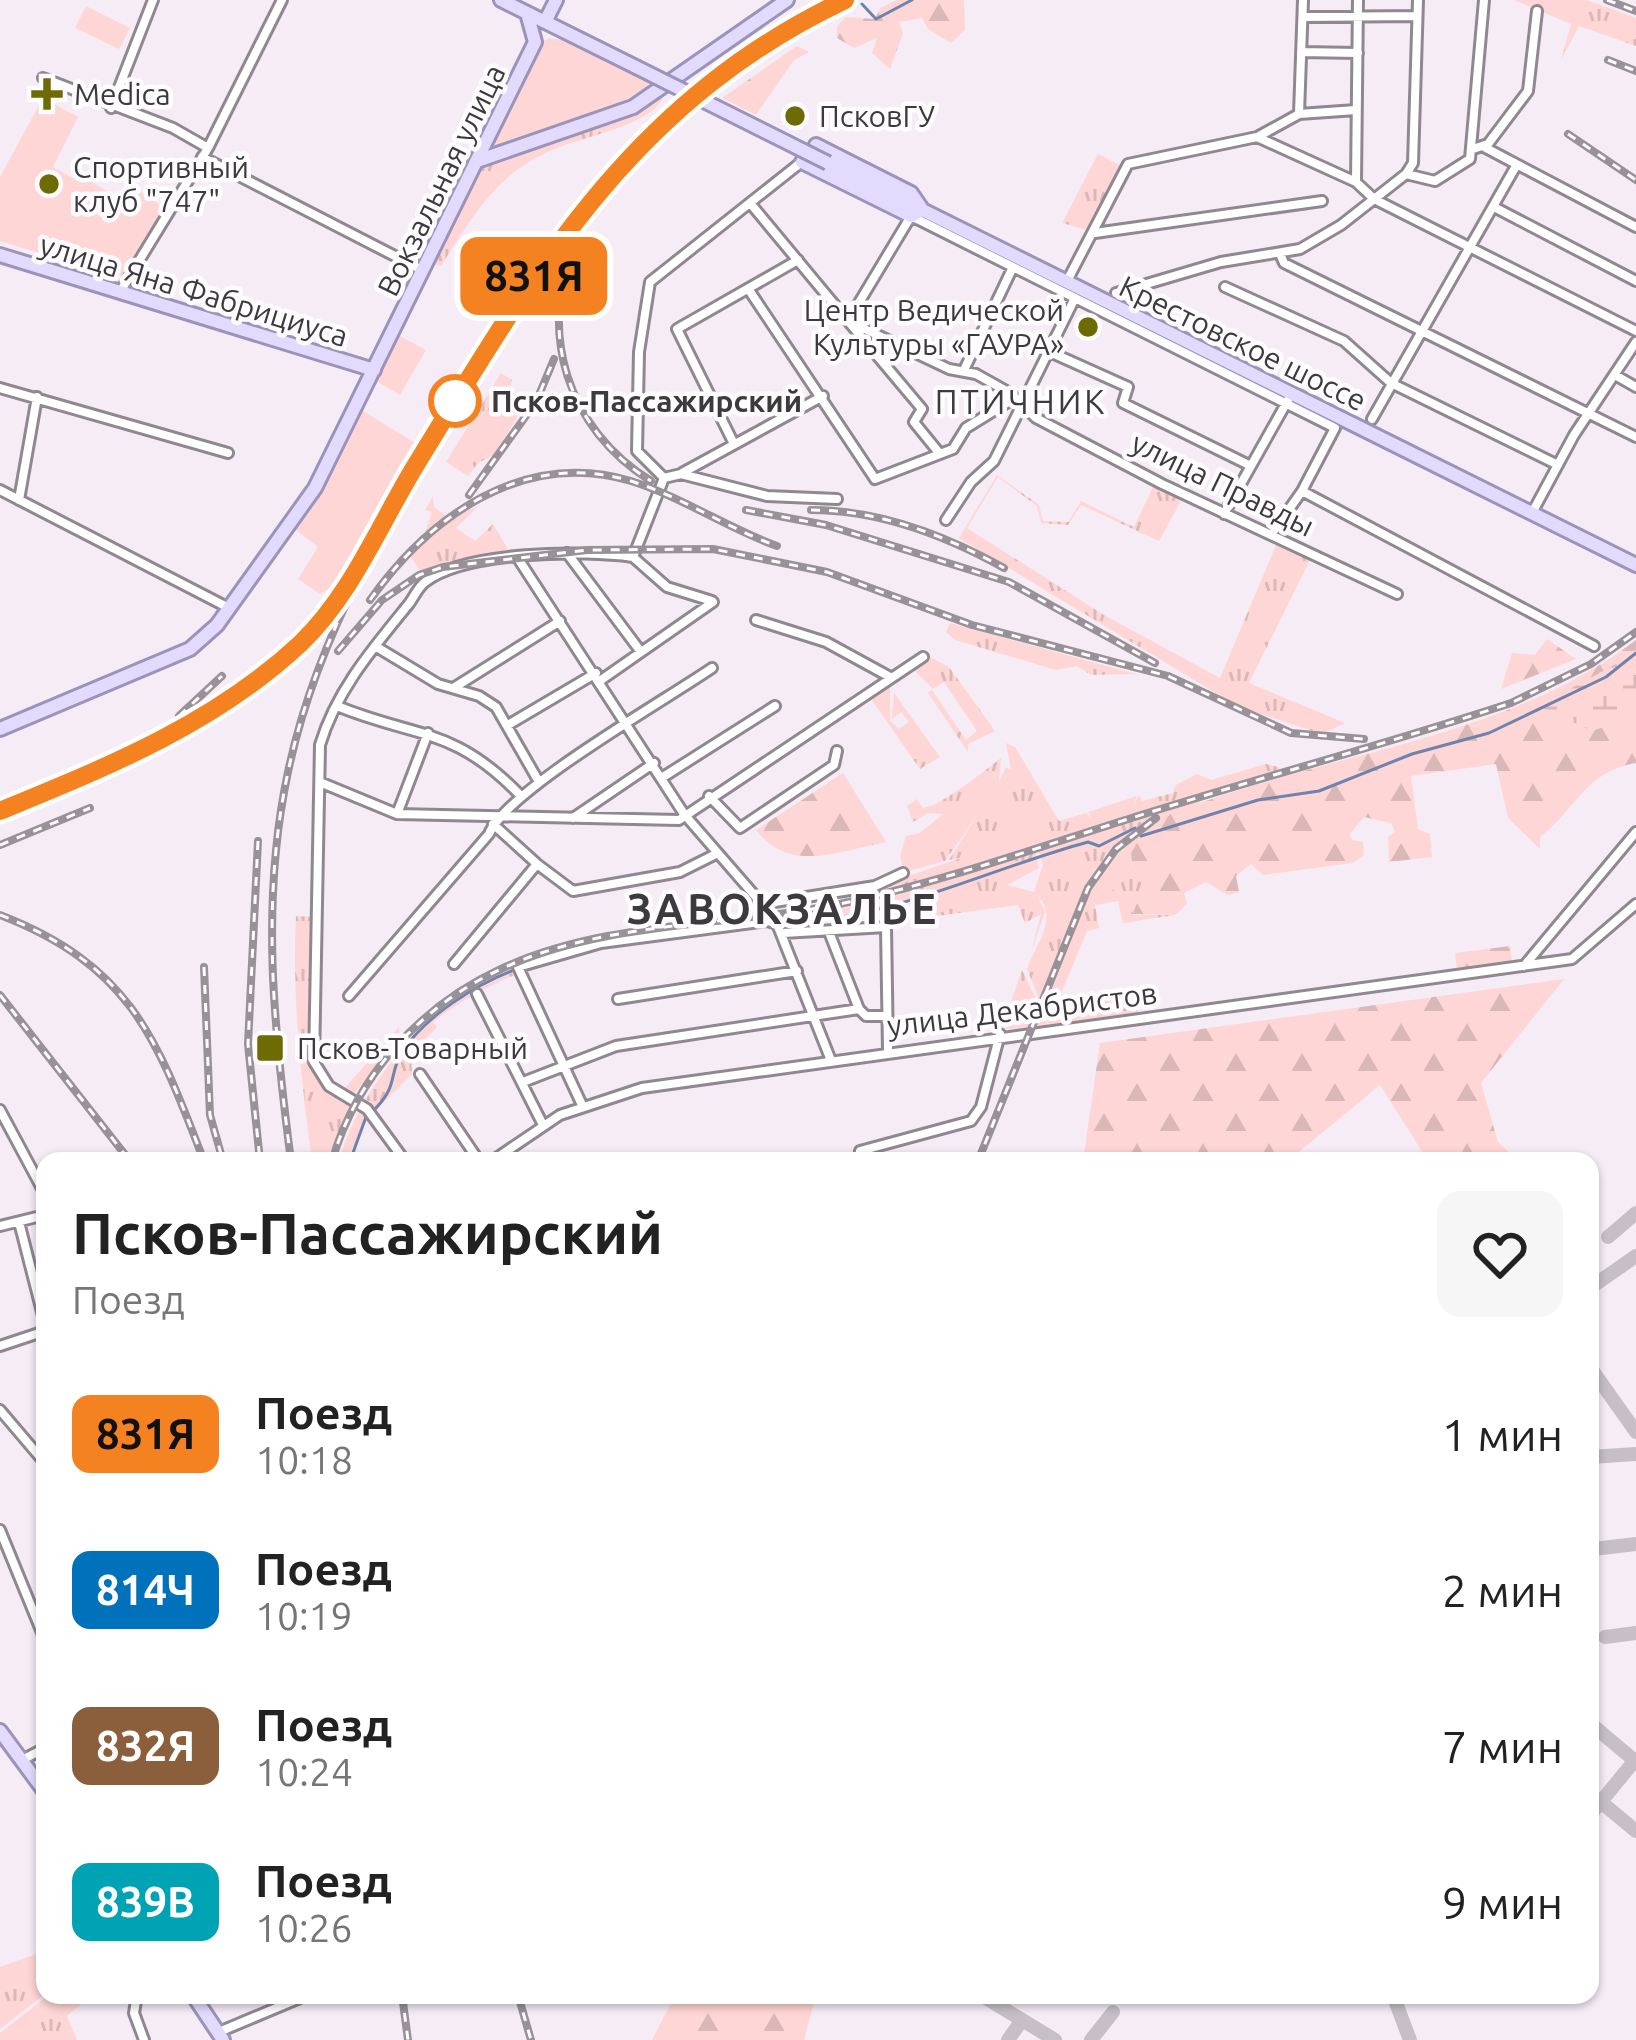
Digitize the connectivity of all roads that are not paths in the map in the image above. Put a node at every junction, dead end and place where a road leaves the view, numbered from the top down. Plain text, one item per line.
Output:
1 (153, 0) edge
2 (282, 0) edge
3 (501, 0) edge
4 (556, 0) edge
5 (787, 0) edge
6 (1303, 0) edge
7 (1358, 0) edge
8 (1418, 0) edge
9 (1484, 0) edge
10 (1537, 11) dead end
11 (527, 13) junction
12 (1417, 16) junction
13 (1303, 17) junction
14 (1358, 18) junction
15 (545, 22) junction
16 (565, 32) junction
17 (535, 42) junction
18 (1301, 52) junction
19 (1358, 53) junction
20 (44, 78) dead end
21 (111, 108) junction
22 (1356, 110) junction
23 (1299, 114) junction
24 (1257, 137) junction
25 (816, 145) joint
26 (1484, 147) junction
27 (1473, 149) junction
28 (205, 153) junction
29 (477, 161) junction
30 (802, 162) junction
31 (1516, 166) junction
32 (1406, 174) junction
33 (1356, 182) junction
34 (1374, 199) junction
35 (1322, 201) dead end
36 (750, 203) junction
37 (1494, 207) junction
38 (916, 213) junction
39 (1636, 227) edge
40 (1093, 233) junction
41 (1472, 248) junction
42 (1280, 254) junction
43 (0, 255) edge
44 (797, 260) junction
45 (1013, 267) junction
46 (424, 271) junction
47 (1636, 280) edge
48 (1066, 282) junction
49 (1225, 287) dead end
50 (748, 290) junction
51 (120, 292) junction
52 (1116, 293) dead end
53 (1075, 298) junction
54 (848, 321) junction
55 (1424, 331) junction
56 (1636, 331) edge
57 (1636, 342) edge
58 (1050, 352) junction
59 (374, 370) junction
60 (964, 370) junction
61 (1615, 375) junction
62 (1391, 382) junction
63 (1636, 387) edge
64 (0, 388) edge
65 (1010, 393) junction
66 (823, 396) junction
67 (38, 397) junction
68 (1288, 399) junction
69 (1023, 406) junction
70 (1589, 413) junction
71 (1372, 419) dead end
72 (1636, 437) edge
73 (734, 445) junction
74 (228, 453) dead end
75 (940, 454) junction
76 (1558, 465) junction
77 (1252, 466) junction
78 (681, 474) junction
79 (664, 478) junction
80 (0, 490) edge
81 (1302, 491) junction
82 (837, 499) dead end
83 (19, 500) junction
84 (1532, 513) junction
85 (1224, 514) junction
86 (946, 520) dead end
87 (1271, 535) junction
88 (567, 554) junction
89 (633, 557) junction
90 (518, 559) junction
91 (1636, 565) edge
92 (1397, 594) dead end
93 (229, 608) junction
94 (755, 620) dead end
95 (560, 621) junction
96 (375, 646) junction
97 (1594, 646) dead end
98 (641, 652) junction
99 (923, 657) dead end
100 (712, 668) dead end
101 (598, 677) junction
102 (891, 678) junction
103 (454, 688) junction
104 (337, 706) junction
105 (775, 706) dead end
106 (508, 725) junction
107 (629, 725) junction
108 (0, 729) edge
109 (428, 734) junction
110 (837, 751) dead end
111 (654, 764) junction
112 (663, 777) junction
113 (539, 782) junction
114 (322, 783) junction
115 (520, 795) junction
116 (709, 796) junction
117 (397, 814) junction
118 (684, 814) junction
119 (572, 819) junction
120 (494, 820) junction
121 (1636, 832) edge
122 (716, 854) junction
123 (537, 864) junction
124 (903, 873) dead end
125 (1636, 904) edge
126 (829, 932) junction
127 (783, 933) junction
128 (454, 964) dead end
129 (1524, 966) junction
130 (796, 971) junction
131 (477, 994) dead end
132 (349, 996) dead end
133 (618, 999) dead end
134 (859, 1009) junction
135 (815, 1016) junction
136 (884, 1016) junction
137 (1000, 1034) junction
138 (888, 1050) junction
139 (830, 1058) junction
140 (565, 1065) junction
141 (420, 1074) dead end
142 (523, 1082) junction
143 (582, 1105) junction
144 (0, 1110) edge
145 (543, 1125) junction
146 (398, 1152) edge
147 (472, 1152) edge
148 (505, 1152) edge
149 (872, 1152) edge
150 (36, 1177) edge
151 (36, 1217) edge
152 (19, 1222) junction
153 (0, 1226) edge
154 (36, 1291) edge
155 (36, 1332) edge
156 (0, 1346) edge
157 (0, 1410) edge
158 (36, 1452) edge
159 (0, 1530) edge
160 (36, 1618) edge
161 (0, 1731) edge
162 (36, 1753) edge
163 (22, 1760) junction
164 (36, 1779) edge
165 (137, 2004) edge
166 (199, 2004) edge
167 (289, 2004) edge
168 (221, 2036) edge
169 (144, 2040) edge

1 - 21 street
2 - 28 street
3 - 11 main road, Крестовское шоссе
4 - 15 main road
5 - 29 main road
6 - 13 street
7 - 14 street
8 - 12 street
9 - 27 street
10 - 26 street
11 - 15 main road, Крестовское шоссе
11 - 17 main road, Вокзальная улица
12 - 14 street
12 - 32 street
13 - 14 street
13 - 18 street
14 - 19 street
15 - 16 main road, Крестовское шоссе
16 - 17 main road, Вокзальная улица
16 - 38 main road, Крестовское шоссе, bridge
17 - 29 main road, Вокзальная улица
18 - 19 street
18 - 23 street
19 - 22 street
20 - 21 street
21 - 28 street
22 - 23 street
22 - 33 street
23 - 24 street
24 - 33 street
24 - 40 street
25 - 30 street
25 - 38 main road
26 - 27 street
26 - 31 street
27 - 32 street
28 - 46 street
28 - 51 street
29 - 46 main road, Вокзальная улица
30 - 36 street
30 - 38 main road
31 - 37 street
31 - 39 street
32 - 34 street
33 - 34 street
34 - 41 street
34 - 42 street
35 - 40 street
36 - 44 street, улица Правды
36 - 79 street
37 - 41 street
37 - 47 street
38 - 45 street
38 - 48 main road, Крестовское шоссе
38 - 54 street
40 - 48 street
41 - 55 street
41 - 56 street
42 - 52 street
42 - 55 street
43 - 51 main road, улица Яна Фабрициуса
44 - 50 street
44 - 54 street, улица Правды
45 - 53 street
45 - 60 street
46 - 59 main road, Вокзальная улица
48 - 68 main road, Крестовское шоссе
49 - 62 street
50 - 66 street
50 - 73 street
51 - 59 main road, улица Яна Фабрициуса
53 - 58 street
53 - 68 street
54 - 60 street, улица Правды
54 - 75 street
55 - 62 street
55 - 70 street
57 - 61 street
58 - 69 street
58 - 77 street
59 - 93 main road, Вокзальная улица
60 - 65 street, улица Правды
61 - 63 street
61 - 70 street
62 - 71 street
62 - 76 street
64 - 67 street
65 - 69 street, улица Правды
65 - 75 street
66 - 73 street
66 - 75 street
67 - 74 street
67 - 83 street
68 - 77 street
68 - 81 street
68 - 84 main road, Крестовское шоссе
69 - 85 street, улица Правды
69 - 86 street
70 - 72 street
70 - 76 street
73 - 78 street
76 - 84 street
77 - 85 street
78 - 79 street
78 - 82 street
79 - 89 street
80 - 83 street
81 - 87 street
81 - 97 street
83 - 93 street
84 - 91 main road, Крестовское шоссе
85 - 87 street, улица Правды
87 - 92 street, улица Правды
88 - 89 street
88 - 90 street
88 - 98 street
89 - 98 street
90 - 95 street
90 - 96 street
93 - 108 main road, Вокзальная улица
94 - 102 street
95 - 101 street
95 - 103 street
96 - 103 street
96 - 104 street
98 - 101 street
99 - 102 street
100 - 107 street
101 - 106 street
101 - 107 street
102 - 116 street
103 - 106 street
104 - 109 street
104 - 114 street
105 - 112 street
106 - 113 street
107 - 111 street
107 - 113 street
109 - 115 street
109 - 117 street
110 - 116 street
111 - 112 street
111 - 119 street
112 - 118 street
113 - 115 street
114 - 117 street
114 - 146 street
115 - 120 street
116 - 118 street
117 - 120 street
118 - 119 street
118 - 122 street
119 - 120 street
120 - 123 street
120 - 132 street
121 - 129 street
122 - 123 street
122 - 124 street
123 - 128 street
125 - 129 street, улица Декабристов
126 - 127 street
126 - 134 street
126 - 136 street
127 - 130 street
127 - 140 street
129 - 137 street, улица Декабристов
130 - 133 street
130 - 135 street
131 - 142 street
134 - 135 street
134 - 136 street
135 - 139 street
135 - 140 street
136 - 138 street
137 - 138 street, улица Декабристов
137 - 149 street
138 - 139 street, улица Декабристов
139 - 143 street, улица Декабристов
140 - 142 street
140 - 143 street
141 - 147 street
142 - 145 street
143 - 145 street, улица Декабристов
144 - 150 street
145 - 148 street, улица Декабристов
151 - 152 street
152 - 153 street
152 - 154 street
155 - 156 street
157 - 158 street
159 - 160 street
161 - 163 main road
162 - 163 street
163 - 164 main road
165 - 169 street
166 - 168 main road
167 - 168 street

